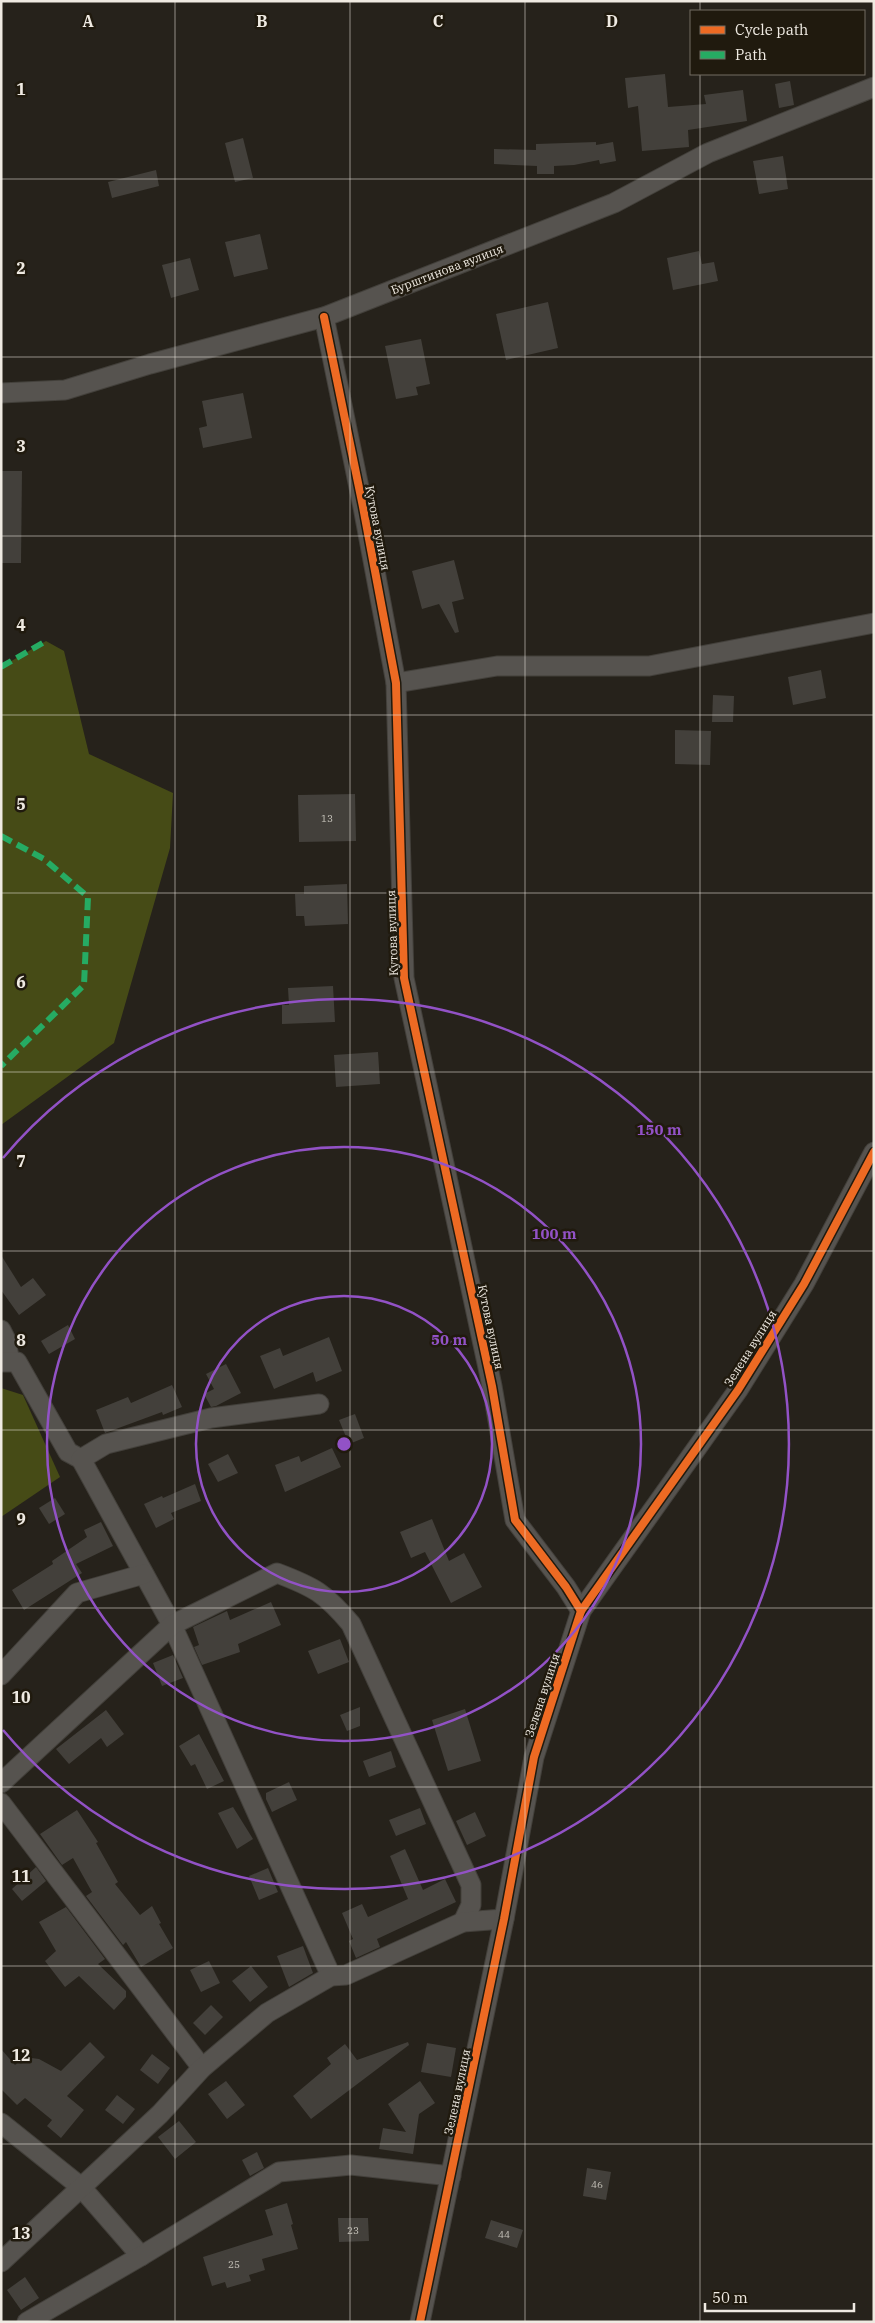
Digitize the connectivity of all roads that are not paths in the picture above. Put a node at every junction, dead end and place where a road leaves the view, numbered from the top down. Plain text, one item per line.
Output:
1 (874, 87) edge
2 (324, 318) junction
3 (1, 393) edge
4 (874, 623) edge
5 (396, 683) junction
6 (874, 1152) edge
7 (1, 1330) edge
8 (5, 1361) edge
9 (319, 1404) dead end
10 (81, 1459) junction
11 (144, 1574) junction
12 (580, 1611) junction
13 (172, 1625) junction
14 (1, 1675) edge
15 (1, 1783) edge
16 (1, 1804) edge
17 (504, 1919) junction
18 (463, 1922) junction
19 (331, 1976) junction
20 (202, 2068) junction
21 (1, 2123) edge
22 (451, 2176) junction
23 (81, 2186) junction
24 (141, 2256) junction
25 (1, 2262) edge
26 (27, 2322) edge
27 (420, 2322) edge

1 - 2 street, Бурштинова вулиця
2 - 3 street, Бурштинова вулиця
2 - 5 street, Кутова вулиця
4 - 5 street
5 - 12 street, Кутова вулиця
6 - 12 street, Зелена вулиця
7 - 8 street
8 - 10 street
9 - 10 street
10 - 11 street
11 - 13 street
11 - 14 street
12 - 17 street, Зелена вулиця
13 - 15 street
13 - 18 street
13 - 19 street
16 - 20 street
17 - 18 street
17 - 22 street, Зелена вулиця
18 - 19 street
19 - 20 street
20 - 23 street
21 - 23 street
22 - 24 street
22 - 27 street, Зелена вулиця
23 - 24 street
23 - 25 street
24 - 26 street

